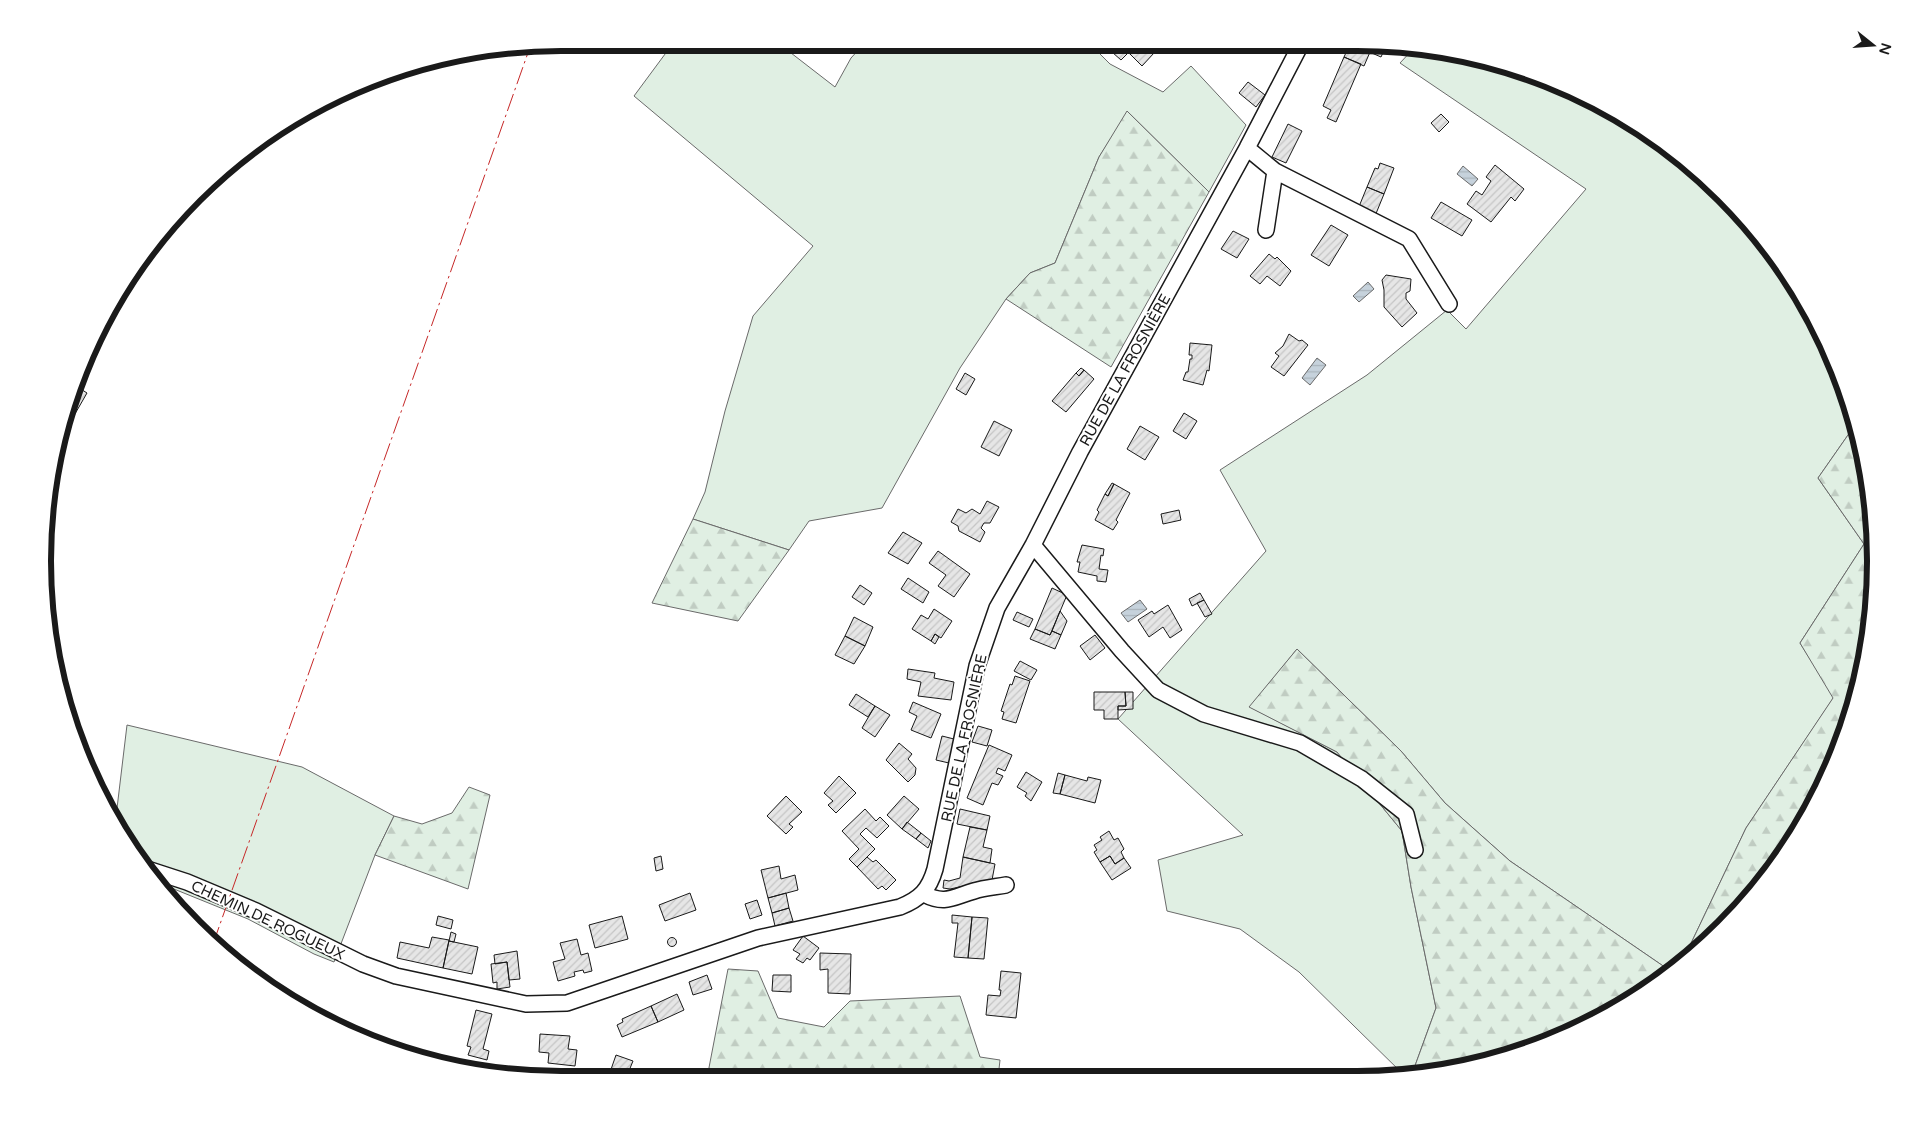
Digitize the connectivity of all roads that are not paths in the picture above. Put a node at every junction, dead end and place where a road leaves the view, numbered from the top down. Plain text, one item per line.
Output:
1 (1297, 51) edge
2 (1247, 148) junction
3 (1275, 171) junction
4 (1266, 230) dead end
5 (1449, 304) dead end
6 (1033, 545) junction
7 (1415, 850) dead end
8 (158, 873) edge
9 (1006, 885) dead end
10 (924, 894) junction

1 - 2 street, RUE DE LA FROSNIÈRE
2 - 3 street
2 - 6 street, RUE DE LA FROSNIÈRE
3 - 4 street
3 - 5 street
6 - 7 street
6 - 10 street, RUE DE LA FROSNIÈRE
8 - 10 street, CHEMIN DE ROGUEUX
9 - 10 street

